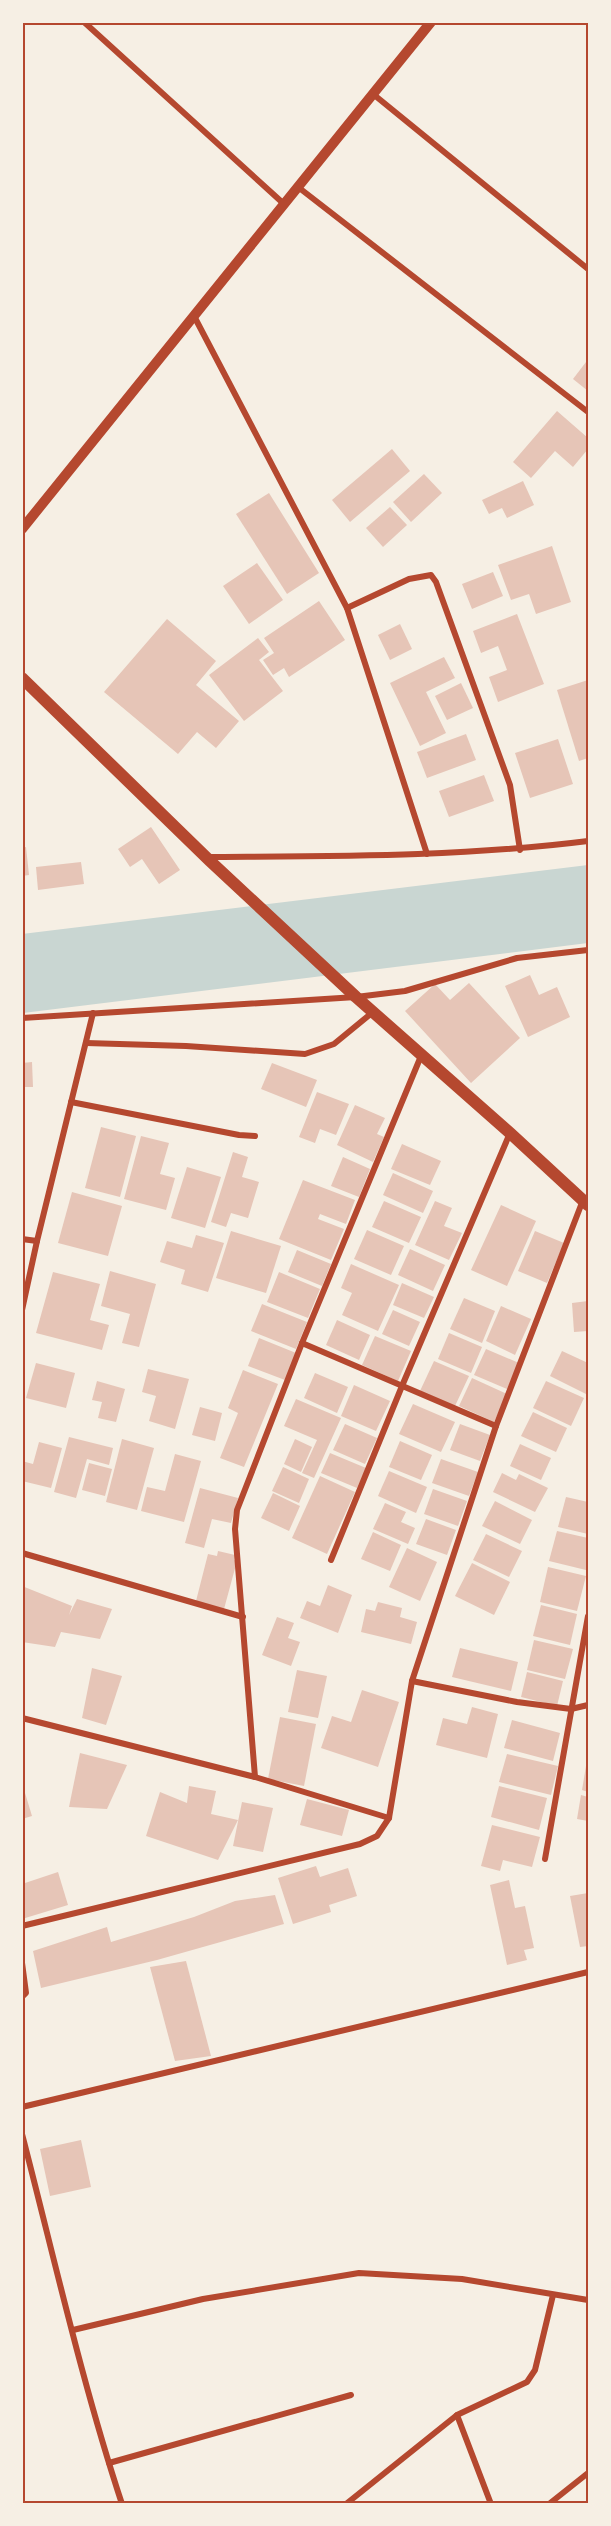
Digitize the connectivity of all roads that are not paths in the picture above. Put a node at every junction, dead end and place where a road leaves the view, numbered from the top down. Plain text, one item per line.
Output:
1 (84, 22) edge
2 (431, 22) edge
3 (373, 94) junction
4 (298, 187) junction
5 (284, 204) junction
6 (588, 269) edge
7 (194, 316) junction
8 (588, 412) edge
9 (22, 529) edge
10 (347, 608) junction
11 (22, 678) edge
12 (588, 841) edge
13 (520, 850) junction
14 (426, 854) junction
15 (208, 859) junction
16 (588, 950) edge
17 (352, 993) junction
18 (373, 1012) junction
19 (93, 1013) junction
20 (22, 1018) edge
21 (86, 1043) junction
22 (421, 1056) junction
23 (71, 1102) junction
24 (510, 1133) junction
25 (255, 1136) dead end
26 (586, 1203) edge
27 (22, 1239) edge
28 (37, 1241) junction
29 (22, 1310) edge
30 (302, 1343) junction
31 (402, 1386) junction
32 (496, 1426) junction
33 (22, 1553) edge
34 (331, 1560) dead end
35 (588, 1616) edge
36 (243, 1617) junction
37 (412, 1682) junction
38 (588, 1705) edge
39 (571, 1709) junction
40 (22, 1718) edge
41 (255, 1777) junction
42 (388, 1818) junction
43 (545, 1859) dead end
44 (22, 1926) edge
45 (22, 1963) edge
46 (588, 1972) edge
47 (22, 1997) edge
48 (22, 2107) edge
49 (22, 2134) edge
50 (553, 2295) junction
51 (588, 2300) edge
52 (73, 2330) junction
53 (351, 2396) dead end
54 (458, 2415) junction
55 (109, 2463) junction
56 (588, 2473) edge
57 (122, 2504) edge
58 (346, 2504) edge
59 (491, 2504) edge
60 (549, 2504) edge

1 - 5 street
2 - 3 street
3 - 4 street
3 - 6 street
4 - 5 street
4 - 8 street
5 - 7 street
7 - 9 street
7 - 10 street
10 - 13 street
10 - 14 street
11 - 15 main road
12 - 13 street
13 - 14 street
14 - 15 street
15 - 17 main road
16 - 17 street
17 - 18 main road
17 - 19 street
18 - 21 street
18 - 22 main road
19 - 20 street
19 - 21 street
21 - 23 street
22 - 24 main road
22 - 30 street
23 - 25 street
23 - 28 street
24 - 26 main road
24 - 31 street
26 - 32 street
27 - 28 street
28 - 29 street
30 - 31 street
30 - 36 street
31 - 32 street
31 - 34 street
32 - 37 street
33 - 36 street
35 - 39 street
36 - 41 street
37 - 39 street
37 - 42 street
38 - 39 street
39 - 43 street
40 - 41 street
41 - 42 street
42 - 44 street
45 - 47 street
46 - 48 street
49 - 52 street
50 - 51 street
50 - 52 street
50 - 54 street
52 - 55 street
53 - 55 street
54 - 58 street
54 - 59 street
55 - 57 street
56 - 60 street

